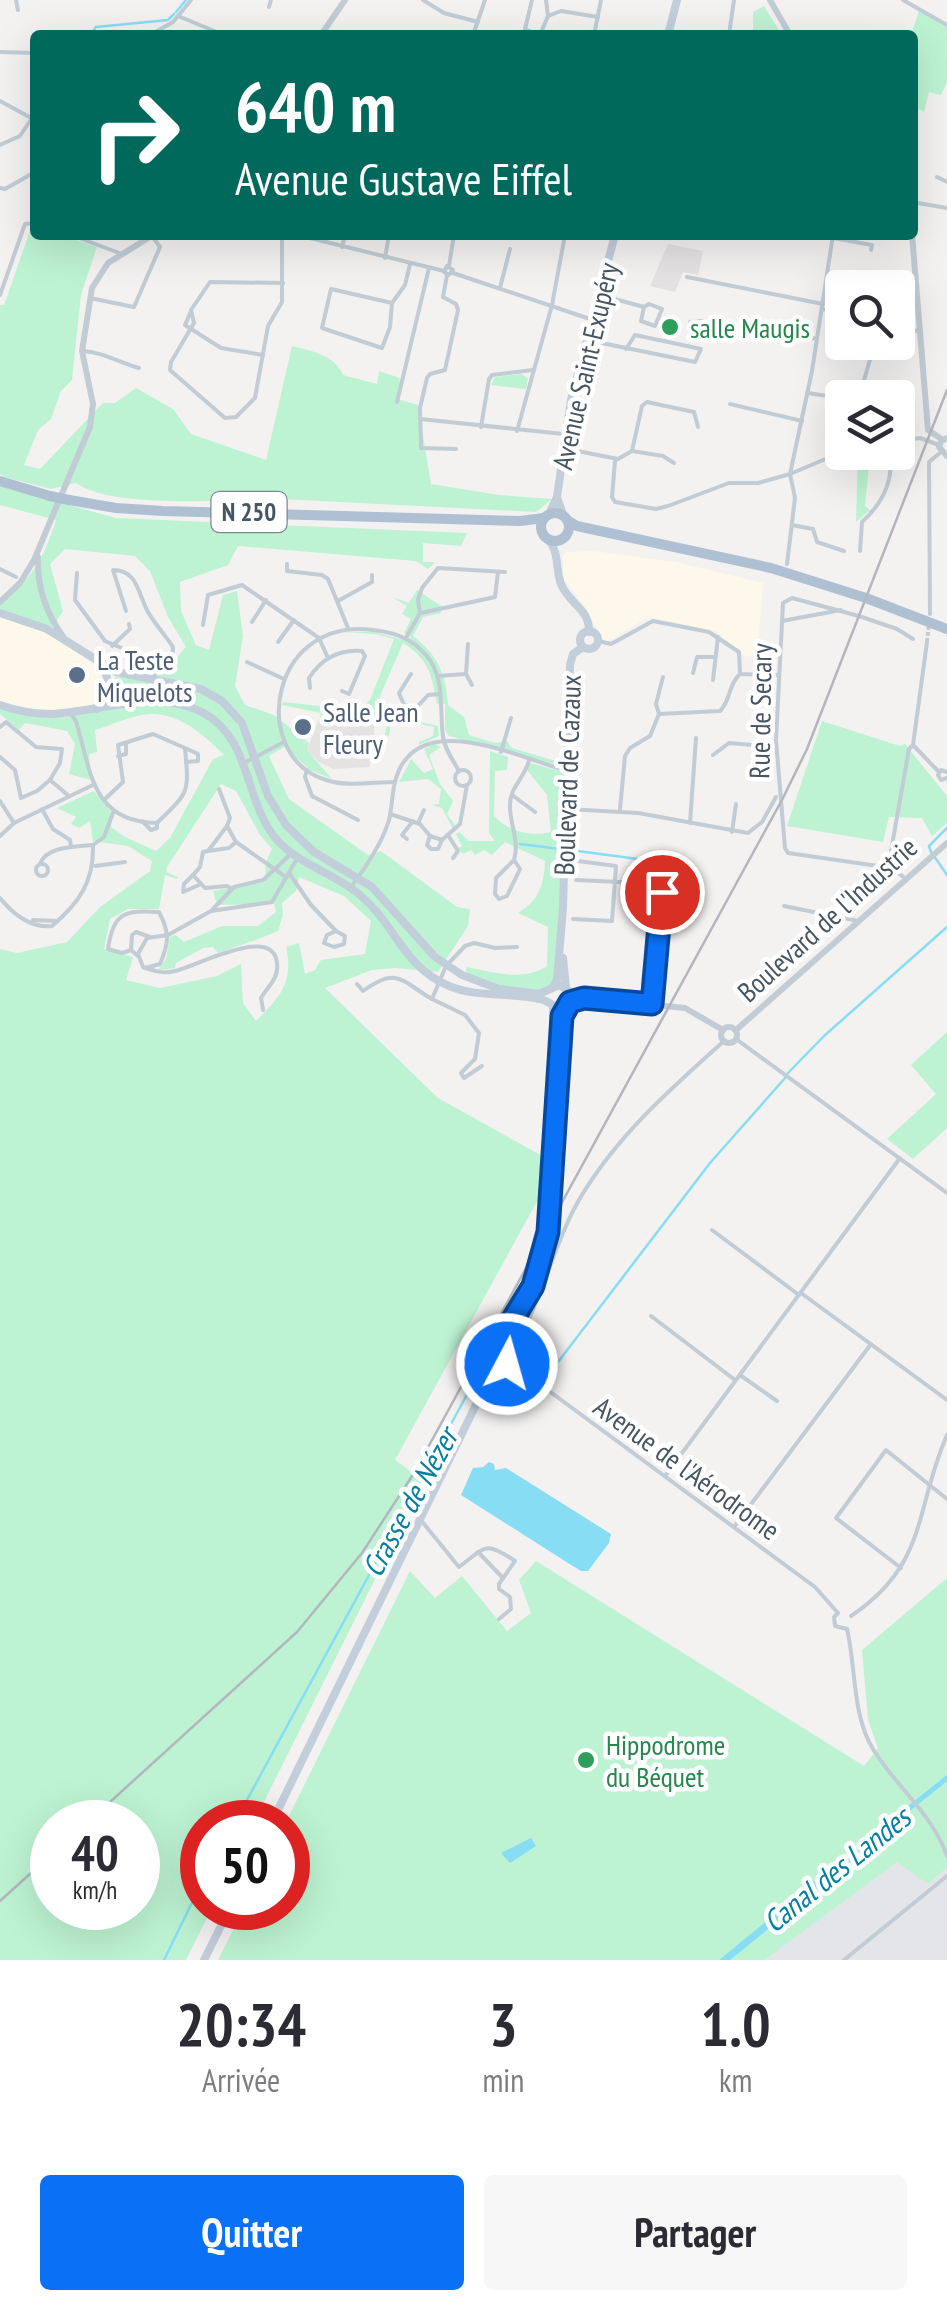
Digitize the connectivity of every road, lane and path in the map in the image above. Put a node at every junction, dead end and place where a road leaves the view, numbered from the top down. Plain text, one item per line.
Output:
1 (16, 0) edge
2 (191, 0) edge
3 (272, 0) edge
4 (345, 0) edge
5 (423, 0) edge
6 (485, 0) edge
7 (532, 0) edge
8 (546, 0) edge
9 (601, 0) edge
10 (677, 0) edge
11 (734, 0) edge
12 (770, 0) edge
13 (903, 0) edge
14 (269, 7) dead end
15 (18, 10) dead end
16 (178, 16) junction
17 (548, 16) junction
18 (598, 17) junction
19 (478, 22) junction
20 (947, 25) edge
21 (157, 30) edge
22 (212, 30) edge
23 (325, 30) edge
24 (475, 30) edge
25 (527, 30) edge
26 (541, 30) edge
27 (595, 30) edge
28 (669, 30) edge
29 (729, 30) edge
30 (787, 30) edge
31 (0, 52) edge
32 (30, 53) edge
33 (0, 101) edge
34 (30, 116) edge
35 (30, 118) edge
36 (0, 145) edge
37 (30, 175) edge
38 (937, 177) dead end
39 (947, 182) edge
40 (0, 188) edge
41 (918, 203) edge
42 (947, 208) edge
43 (30, 223) edge
44 (84, 240) edge
45 (146, 240) edge
46 (156, 240) edge
47 (282, 240) edge
48 (321, 240) edge
49 (344, 240) edge
50 (388, 240) edge
51 (453, 240) edge
52 (564, 240) edge
53 (614, 240) edge
54 (832, 240) edge
55 (849, 240) edge
56 (912, 240) edge
57 (342, 247) junction
58 (510, 249) dead end
59 (871, 250) dead end
60 (122, 254) junction
61 (385, 258) junction
62 (410, 264) junction
63 (428, 268) junction
64 (448, 273) junction
65 (688, 278) dead end
66 (283, 283) junction
67 (500, 290) junction
68 (0, 295) edge
69 (600, 295) junction
70 (90, 298) junction
71 (392, 303) junction
72 (551, 306) junction
73 (822, 306) junction
74 (644, 307) junction
75 (825, 307) edge
76 (593, 320) junction
77 (690, 322) dead end
78 (190, 329) junction
79 (915, 329) edge
80 (920, 330) junction
81 (817, 339) junction
82 (587, 340) junction
83 (626, 349) junction
84 (82, 351) junction
85 (263, 355) junction
86 (139, 368) dead end
87 (533, 370) junction
88 (808, 394) junction
89 (825, 396) edge
90 (397, 402) dead end
91 (730, 404) dead end
92 (420, 420) junction
93 (802, 421) junction
94 (481, 426) junction
95 (698, 426) dead end
96 (517, 431) junction
97 (565, 434) junction
98 (915, 439) edge
99 (943, 446) edge
100 (456, 448) dead end
101 (563, 448) junction
102 (632, 451) junction
103 (825, 459) edge
104 (615, 461) junction
105 (674, 463) dead end
106 (892, 470) edge
107 (790, 474) junction
108 (0, 481) edge
109 (557, 497) junction
110 (546, 516) junction
111 (565, 518) junction
112 (488, 520) junction
113 (792, 525) junction
114 (610, 533) junction
115 (545, 536) junction
116 (560, 542) junction
117 (39, 550) junction
118 (860, 551) dead end
119 (844, 552) dead end
120 (288, 564) dead end
121 (787, 564) dead end
122 (0, 570) edge
123 (76, 573) dead end
124 (372, 575) dead end
125 (16, 577) dead end
126 (266, 600) junction
127 (338, 601) junction
128 (0, 602) edge
129 (841, 610) junction
130 (126, 611) dead end
131 (0, 613) edge
132 (420, 613) junction
133 (930, 614) tunnel mouth
134 (294, 620) junction
135 (782, 621) junction
136 (252, 622) dead end
137 (130, 624) dead end
138 (203, 625) dead end
139 (348, 628) junction
140 (947, 629) edge
141 (589, 632) junction
142 (718, 637) junction
143 (319, 638) junction
144 (406, 638) junction
145 (65, 639) junction
146 (912, 639) dead end
147 (598, 641) junction
148 (278, 642) dead end
149 (927, 642) tunnel mouth
150 (468, 644) dead end
151 (112, 646) junction
152 (583, 647) junction
153 (716, 656) junction
154 (328, 658) junction
155 (247, 662) dead end
156 (101, 665) junction
157 (155, 670) junction
158 (411, 674) dead end
159 (466, 674) junction
160 (693, 674) dead end
161 (740, 674) junction
162 (438, 676) junction
163 (780, 676) junction
164 (663, 677) dead end
165 (284, 679) junction
166 (154, 680) junction
167 (713, 680) dead end
168 (472, 685) dead end
169 (310, 688) dead end
170 (342, 691) dead end
171 (440, 694) junction
172 (0, 706) edge
173 (97, 709) junction
174 (81, 711) junction
175 (70, 712) junction
176 (659, 714) junction
177 (511, 718) dead end
178 (76, 721) junction
179 (0, 727) edge
180 (696, 738) dead end
181 (443, 739) junction
182 (284, 742) junction
183 (126, 744) junction
184 (913, 745) junction
185 (776, 747) junction
186 (185, 748) junction
187 (502, 752) junction
188 (713, 755) dead end
189 (118, 756) junction
190 (0, 757) edge
191 (255, 757) junction
192 (528, 760) junction
193 (186, 762) junction
194 (244, 763) junction
195 (306, 770) junction
196 (459, 771) junction
197 (568, 771) junction
198 (947, 777) edge
199 (50, 780) junction
200 (395, 782) junction
201 (93, 785) junction
202 (467, 785) junction
203 (220, 790) dead end
204 (778, 793) junction
205 (512, 794) junction
206 (69, 796) junction
207 (104, 800) junction
208 (0, 802) edge
209 (736, 804) dead end
210 (42, 809) junction
211 (567, 809) junction
212 (424, 810) dead end
213 (534, 812) dead end
214 (620, 812) junction
215 (113, 813) junction
216 (390, 814) junction
217 (358, 820) dead end
218 (415, 822) junction
219 (14, 823) junction
220 (690, 824) junction
221 (227, 826) junction
222 (732, 832) junction
223 (448, 835) junction
224 (0, 836) edge
225 (430, 836) junction
226 (407, 839) dead end
227 (442, 840) junction
228 (236, 842) junction
229 (947, 843) edge
230 (93, 846) junction
231 (71, 848) junction
232 (208, 851) junction
233 (295, 855) junction
234 (453, 858) dead end
235 (514, 860) junction
236 (578, 860) dead end
237 (124, 862) dead end
238 (40, 864) dead end
239 (93, 866) junction
240 (892, 868) junction
241 (274, 870) junction
242 (192, 875) junction
243 (288, 875) junction
244 (358, 877) junction
245 (906, 879) junction
246 (576, 880) dead end
247 (615, 881) junction
248 (660, 881) junction
249 (201, 884) junction
250 (668, 885) junction
251 (351, 887) junction
252 (232, 889) junction
253 (0, 898) edge
254 (224, 898) junction
255 (659, 898) junction
256 (784, 906) dead end
257 (229, 908) junction
258 (563, 908) junction
259 (211, 911) junction
260 (573, 919) dead end
261 (858, 921) junction
262 (336, 931) dead end
263 (168, 935) junction
264 (150, 937) junction
265 (516, 947) dead end
266 (131, 950) junction
267 (138, 957) junction
268 (446, 966) junction
269 (145, 968) junction
270 (440, 982) junction
271 (358, 984) dead end
272 (552, 988) junction
273 (568, 998) junction
274 (432, 999) junction
275 (551, 1004) junction
276 (652, 1004) junction
277 (263, 1010) dead end
278 (723, 1030) junction
279 (736, 1034) junction
280 (724, 1041) junction
281 (482, 1066) dead end
282 (556, 1074) junction
283 (900, 1158) junction
284 (945, 1183) edge
285 (940, 1188) junction
286 (947, 1193) edge
287 (712, 1230) dead end
288 (800, 1294) junction
289 (651, 1316) dead end
290 (871, 1344) junction
291 (497, 1351) junction
292 (506, 1362) junction
293 (493, 1370) junction
294 (738, 1378) junction
295 (947, 1400) edge
296 (777, 1401) dead end
297 (947, 1435) edge
298 (664, 1476) junction
299 (930, 1484) junction
300 (947, 1499) edge
301 (420, 1519) junction
302 (734, 1527) junction
303 (478, 1552) junction
304 (901, 1568) junction
305 (503, 1578) junction
306 (838, 1612) junction
307 (851, 1616) junction
308 (499, 1618) dead end
309 (847, 1628) junction
310 (283, 1800) edge
311 (947, 1856) edge
312 (947, 1876) edge
313 (219, 1930) edge
314 (204, 1960) edge
315 (844, 1960) edge

1 - 15 street
2 - 16 street
3 - 14 street
4 - 23 street
5 - 19 street
6 - 19 street
7 - 25 street
8 - 17 street
9 - 18 street
10 - 28 main road
11 - 29 street
12 - 30 street
13 - 20 street
16 - 21 street
16 - 22 street
17 - 18 street
17 - 26 street
18 - 27 street
19 - 24 street
31 - 32 street
33 - 34 street
35 - 36 street
37 - 40 street
38 - 39 street
41 - 42 street
43 - 68 street
44 - 60 street
45 - 60 street
46 - 70 street
47 - 66 street
48 - 57 street
49 - 57 street
50 - 61 street
51 - 64 street
52 - 72 street
53 - 69 main road, Avenue Saint-Exupéry
54 - 73 street
55 - 59 street
56 - 80 street
57 - 61 street
58 - 67 street
60 - 70 street
61 - 62 street
62 - 63 street
62 - 71 street
63 - 64 street
63 - 90 street
64 - 67 street
64 - 92 street
65 - 73 street
66 - 78 street
66 - 85 street
67 - 72 street
69 - 74 street
69 - 76 main road, Avenue Saint-Exupéry
70 - 84 street
71 - 71 street
72 - 76 street
72 - 87 street
73 - 75 street
73 - 81 street
74 - 74 street
76 - 82 main road, Avenue Saint-Exupéry
77 - 81 street
78 - 85 street
78 - 85 street
79 - 80 street
80 - 99 street
81 - 88 street
82 - 83 street
82 - 97 main road, Avenue Saint-Exupéry
83 - 83 street
84 - 86 street
84 - 117 street
87 - 94 street
87 - 96 street
88 - 89 street
88 - 93 street
91 - 93 street
92 - 94 street
92 - 100 street
93 - 107 street
94 - 96 street
95 - 102 street
96 - 97 street
97 - 101 main road, Avenue Saint-Exupéry
98 - 99 street
99 - 133 street
101 - 104 street
101 - 109 main road, Avenue Saint-Exupéry
102 - 104 street
102 - 105 street
103 - 107 street
104 - 107 street
106 - 118 street
107 - 113 street
108 - 112 main road, N 250, bridge
109 - 110 main road, Avenue Saint-Exupéry
109 - 111 main road, Avenue Saint-Exupéry
110 - 111 main road, N 250
110 - 112 main road, N 250
110 - 115 main road
111 - 114 main road, N 250
111 - 116 main road
112 - 115 main road, N 250
113 - 119 street
113 - 121 street
114 - 116 main road, N 250
114 - 140 main road, N 250
115 - 116 main road, N 250
116 - 141 main road
117 - 128 street
117 - 145 street
120 - 127 street
122 - 125 street
123 - 151 street
124 - 127 street
126 - 134 street
126 - 136 street
126 - 138 street
127 - 139 street
129 - 135 street
129 - 135 street, Rue de Secary
129 - 146 street, Rue de Secary
130 - 157 street
131 - 145 main road
132 - 132 street
132 - 144 street
134 - 143 street
134 - 148 street
135 - 163 street, Rue de Secary
137 - 151 street
139 - 143 street
139 - 144 street
141 - 147 main road
141 - 152 main road
142 - 147 street
142 - 153 street
142 - 161 street
143 - 154 street
143 - 165 street
144 - 162 street
145 - 156 main road
147 - 152 main road
149 - 184 street
150 - 159 street
151 - 157 street
152 - 197 main road, Boulevard de Cazaux
153 - 160 street
153 - 167 street
154 - 169 street
154 - 170 street
155 - 165 street
156 - 166 main road
156 - 173 main road
157 - 166 street
158 - 171 street
159 - 162 street
159 - 168 street
161 - 163 street
161 - 176 street
162 - 171 street
163 - 185 street, Rue de Secary
164 - 176 street
165 - 182 street
166 - 191 main road
171 - 181 street
172 - 175 main road
173 - 174 main road
173 - 194 main road
174 - 175 main road
174 - 178 street
175 - 178 street
176 - 214 street
177 - 187 street
178 - 201 street
179 - 199 street
180 - 220 street
181 - 187 street
181 - 196 street
181 - 200 street
182 - 191 street
182 - 195 street
183 - 186 street
183 - 189 street
183 - 189 street
184 - 198 street
184 - 240 street
185 - 188 street
185 - 204 street, Rue de Secary
186 - 193 street
186 - 193 street
187 - 192 street
189 - 207 street
190 - 199 street
191 - 194 street
191 - 244 main road
192 - 197 street
192 - 205 street
193 - 215 street
194 - 233 main road
195 - 200 street
195 - 217 street
196 - 202 street
196 - 202 street
197 - 211 main road, Boulevard de Cazaux
199 - 206 street
200 - 216 street
201 - 206 street
201 - 207 street
202 - 223 street
203 - 221 street
204 - 222 street
204 - 240 street, Rue de Secary
205 - 213 street
205 - 235 street
206 - 210 street
207 - 215 street
208 - 219 street
209 - 222 street
210 - 219 street
210 - 231 street
211 - 214 street
211 - 258 main road, Boulevard de Cazaux
212 - 218 street
214 - 220 street
215 - 230 street
216 - 218 street
216 - 244 street
218 - 225 street
218 - 226 street
219 - 224 street
220 - 222 street
221 - 228 street
221 - 232 street
223 - 227 street
223 - 234 street
225 - 227 street
225 - 227 street
228 - 232 street
228 - 241 street
229 - 245 street, Boulevard de l'Industrie
230 - 231 street
230 - 239 street
231 - 238 street
232 - 242 street
233 - 241 street
233 - 243 street
233 - 251 main road
235 - 235 street
236 - 247 street
237 - 239 street
239 - 253 street
240 - 245 street, Rue de Secary
241 - 243 street
241 - 252 street
242 - 249 street
242 - 249 street
243 - 257 street
243 - 262 street
244 - 251 street
244 - 268 main road
245 - 261 street, Boulevard de l'Industrie
246 - 247 street
247 - 248 street
247 - 260 street
248 - 250 street
248 - 250 street
248 - 255 street
249 - 252 street
250 - 255 street
251 - 270 main road
252 - 254 street
254 - 257 street
254 - 259 street
255 - 276 street
256 - 261 street
257 - 259 street
258 - 272 main road, Boulevard de Cazaux
258 - 273 main road, Boulevard de Cazaux
259 - 263 street
261 - 279 street, Boulevard de l'Industrie
263 - 264 street
263 - 266 street
263 - 269 street
264 - 266 street
264 - 267 street
265 - 268 street
266 - 267 street
267 - 269 street
268 - 270 street
268 - 272 main road
269 - 277 street
270 - 274 street
270 - 275 main road
271 - 274 street
272 - 273 main road
272 - 275 main road, Boulevard de Cazaux
273 - 275 main road
273 - 276 street
273 - 282 main road, Boulevard de Cazaux
274 - 281 street
275 - 282 main road, Boulevard de Cazaux
276 - 278 street
278 - 279 street
278 - 280 street
279 - 280 street
279 - 283 street
280 - 292 street
282 - 291 main road, Boulevard de Cazaux
283 - 285 street
283 - 288 street
284 - 285 street
285 - 286 street
287 - 288 street
288 - 290 street
288 - 294 street
289 - 294 street
290 - 295 street
290 - 302 street
291 - 292 main road
291 - 293 main road, Boulevard de Cazaux
292 - 293 main road
292 - 298 street, Avenue de l'Aérodrome
293 - 301 main road
294 - 296 street
294 - 298 street
297 - 299 street
298 - 302 street, Avenue de l'Aérodrome
299 - 300 street
299 - 304 street
299 - 304 street
301 - 303 street
301 - 310 main road
302 - 306 street, Avenue de l'Aérodrome
303 - 305 street
303 - 305 street
304 - 307 street
305 - 308 street
306 - 307 street
306 - 309 street
307 - 309 street
309 - 311 street
312 - 315 street
313 - 314 main road

